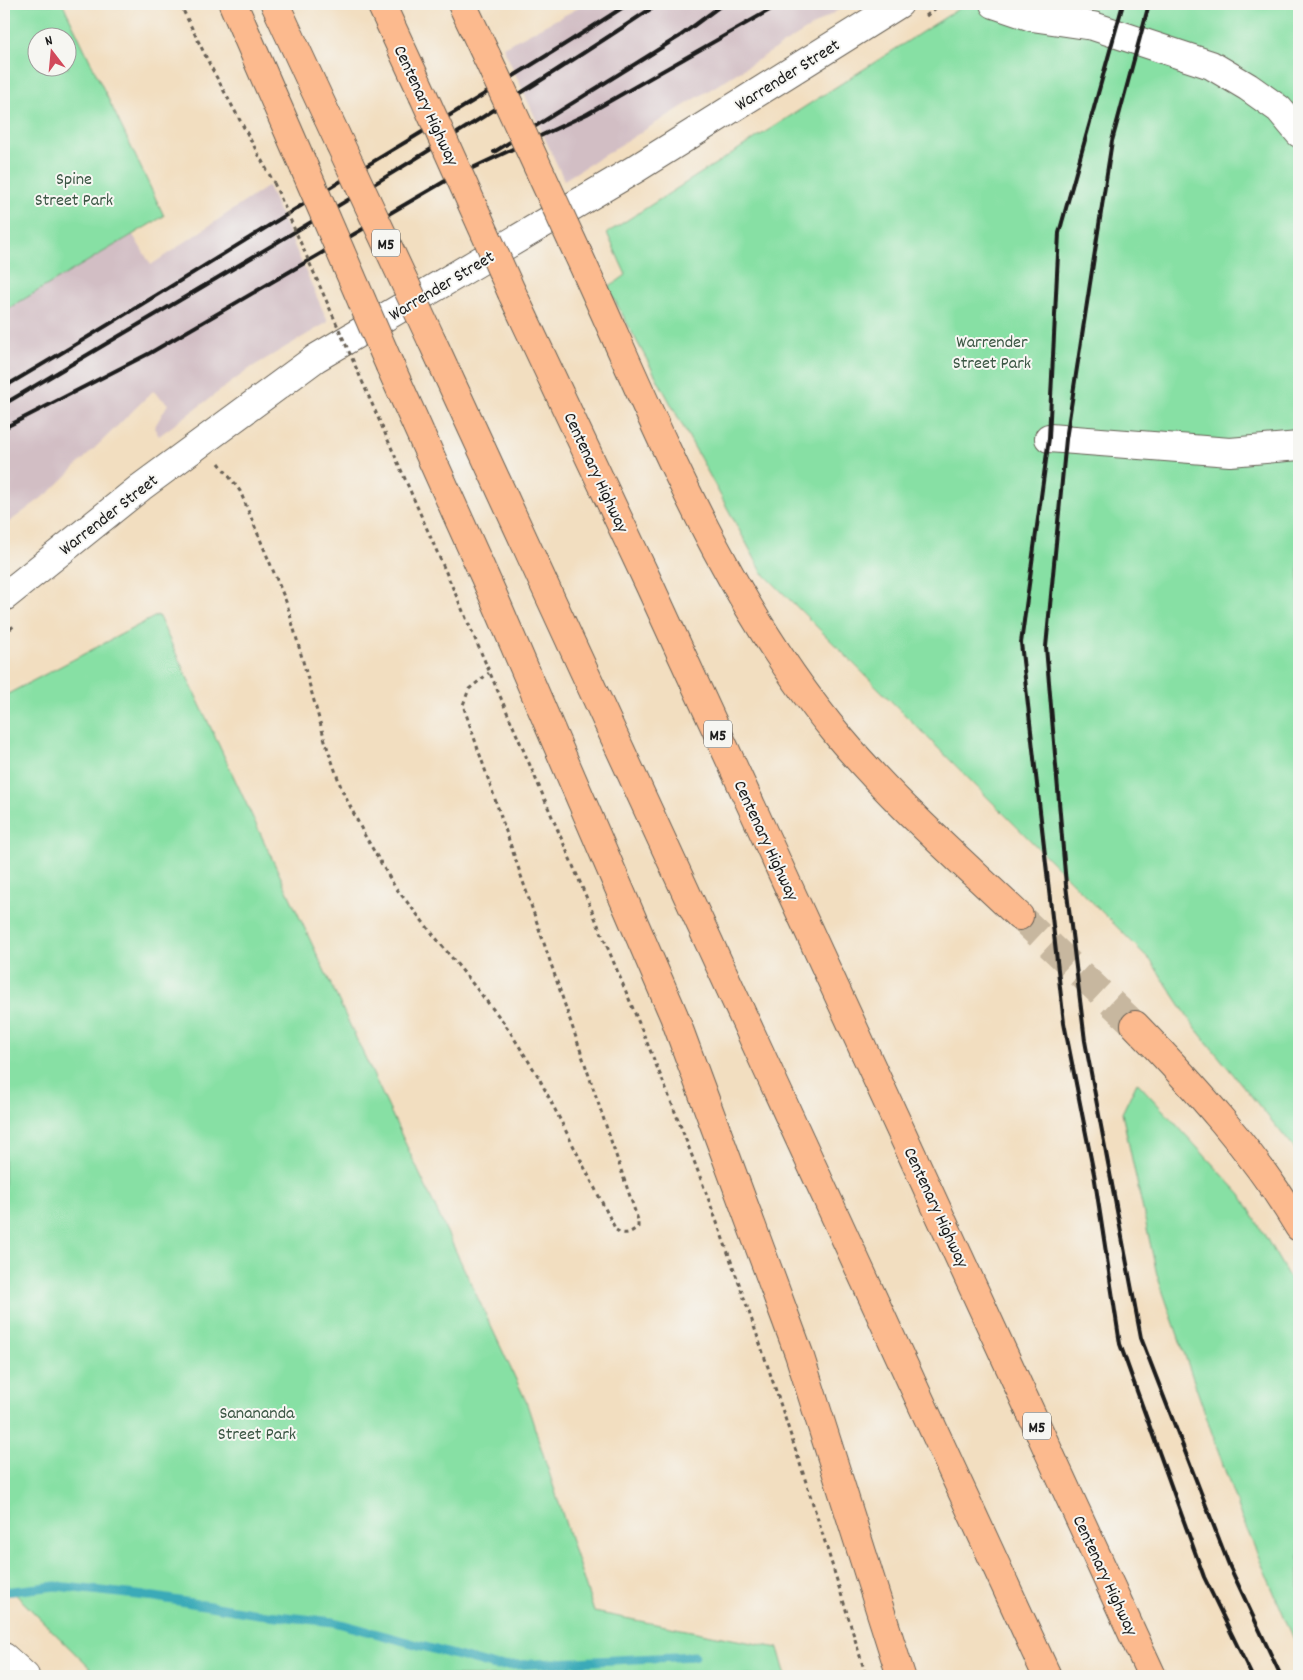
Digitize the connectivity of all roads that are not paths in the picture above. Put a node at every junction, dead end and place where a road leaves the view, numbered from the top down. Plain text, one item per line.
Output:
1 (233, 4) edge
2 (275, 4) edge
3 (380, 4) edge
4 (462, 4) edge
5 (899, 4) edge
6 (994, 4) edge
7 (1299, 133) edge
8 (1050, 438) dead end
9 (1299, 446) edge
10 (4, 597) edge
11 (1019, 916) tunnel mouth
12 (1135, 1025) tunnel mouth
13 (1299, 1227) edge
14 (4, 1656) edge
15 (25, 1676) edge
16 (901, 1676) edge
17 (1047, 1676) edge
18 (1152, 1676) edge

1 - 16 highway, bridge
2 - 17 highway, M5, bridge
3 - 18 highway, Centenary Highway / M5, bridge
4 - 11 highway, bridge
5 - 10 street, Warrender Street
6 - 7 street
8 - 9 street
12 - 13 highway
14 - 15 street

